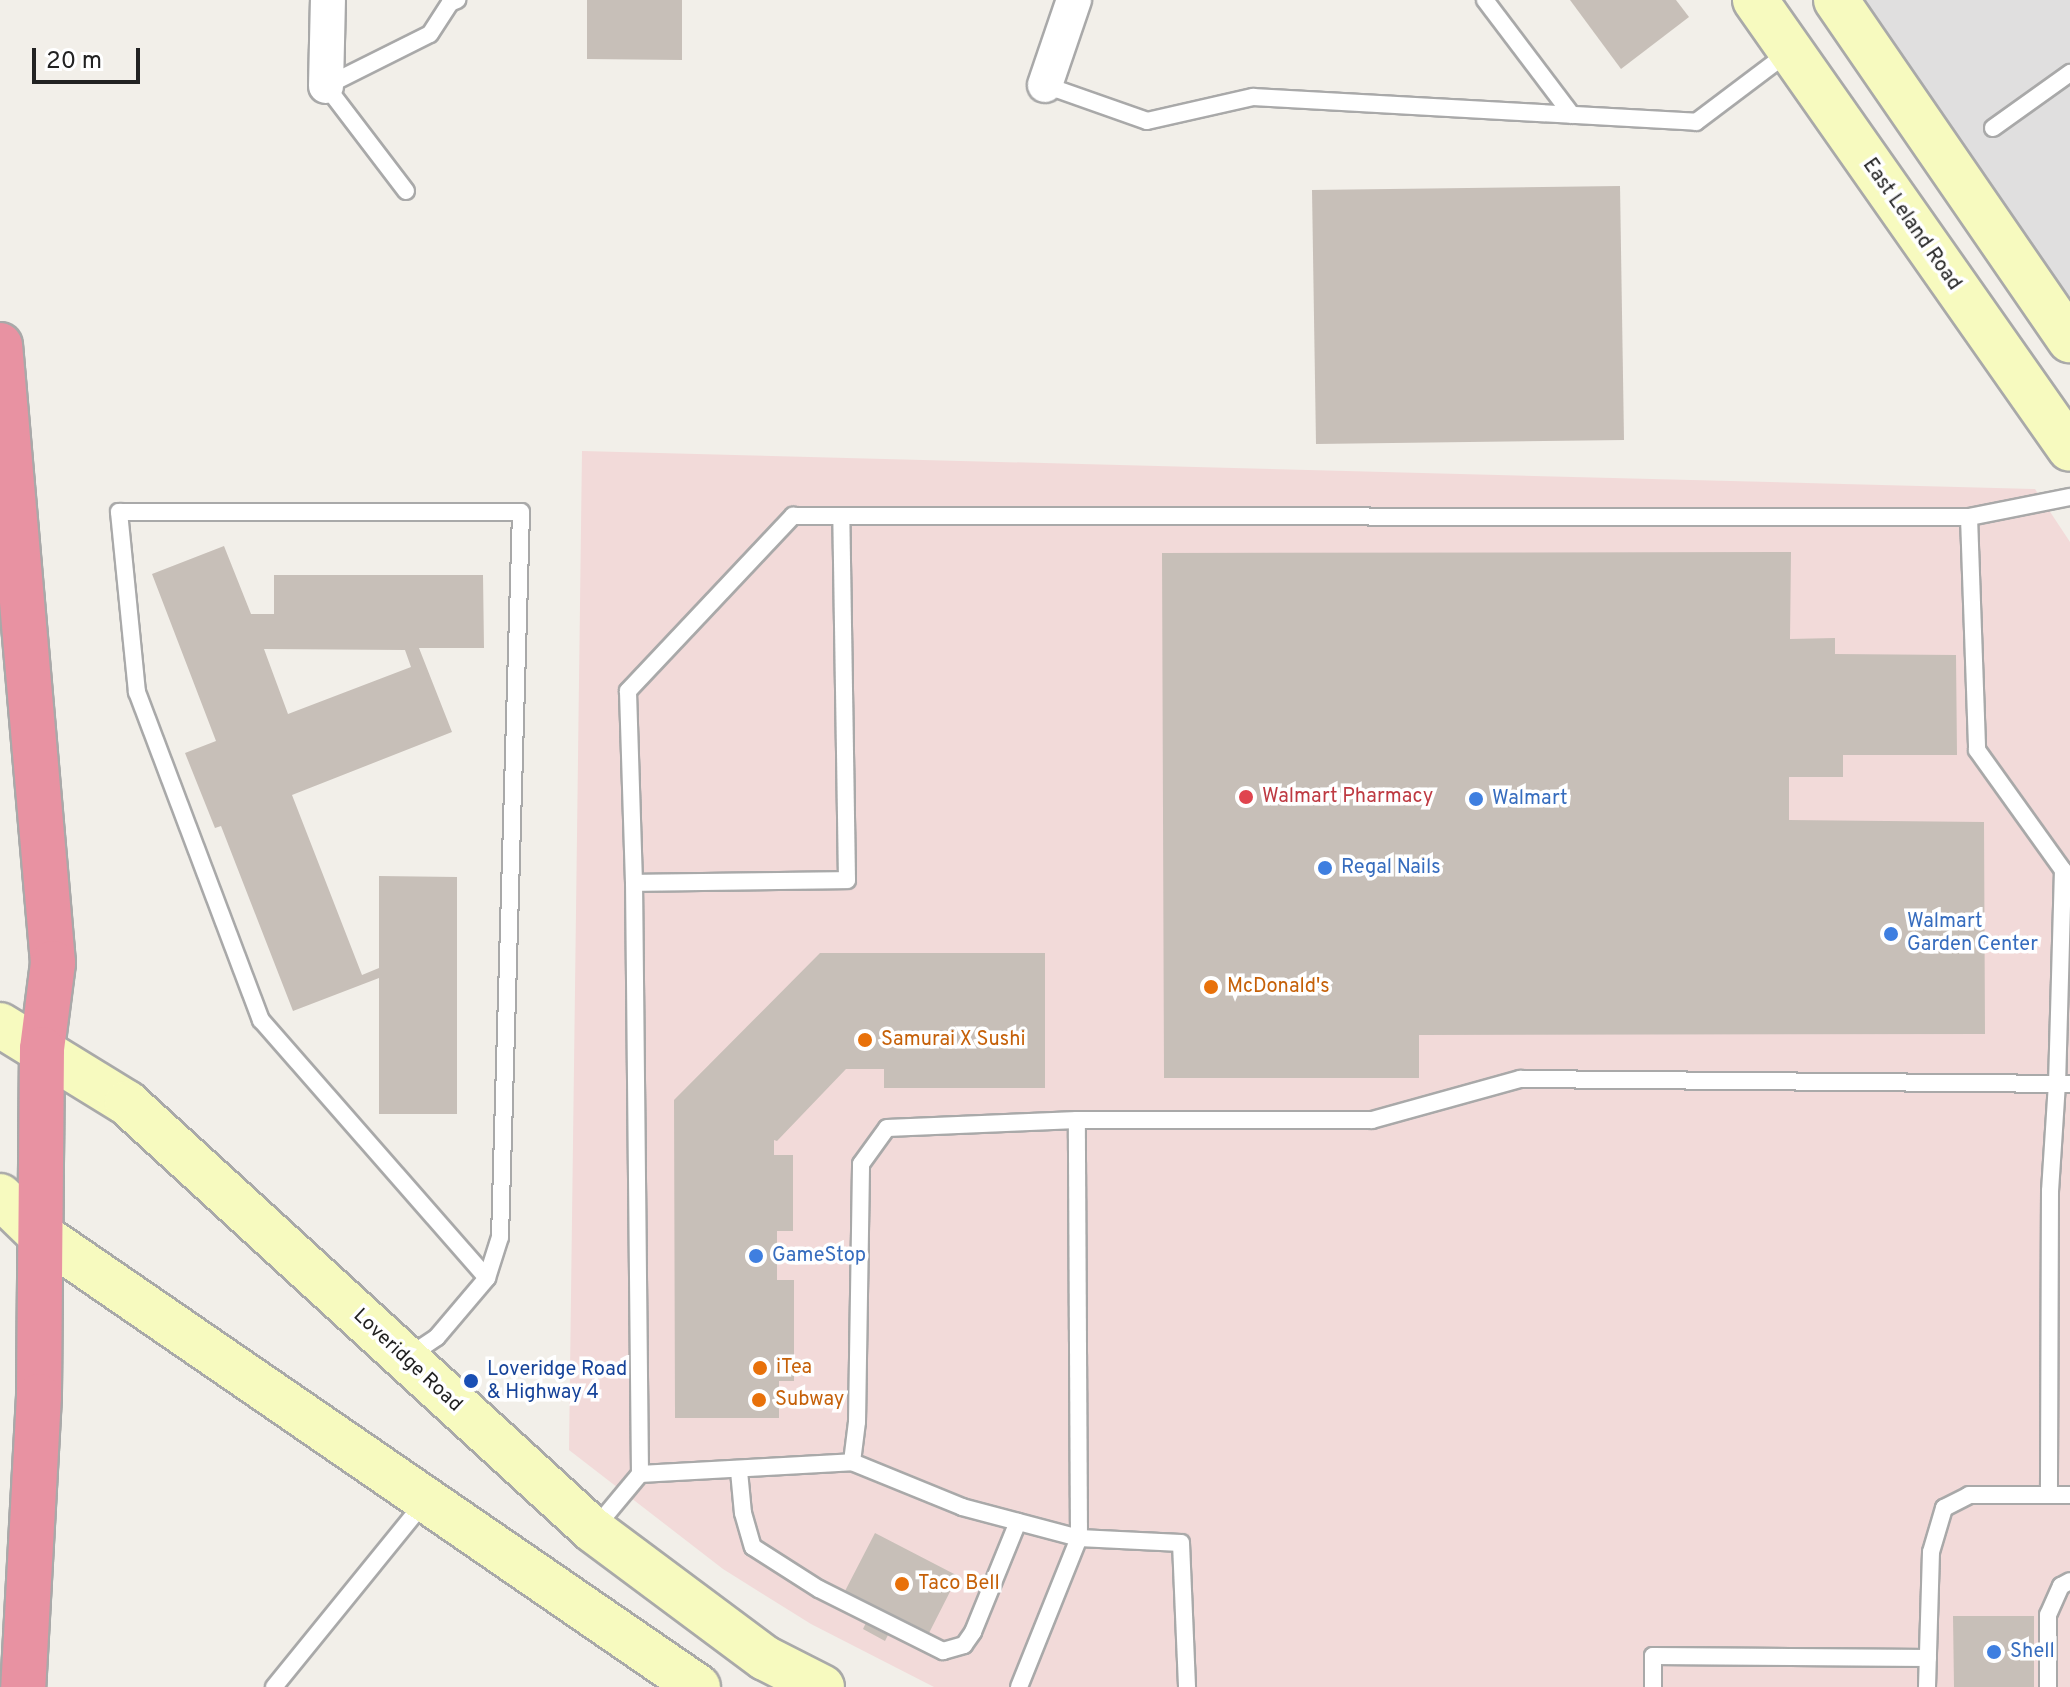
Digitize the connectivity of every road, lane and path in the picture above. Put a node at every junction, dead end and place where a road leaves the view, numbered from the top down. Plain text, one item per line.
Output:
1 (328, 0) edge
2 (457, 0) edge
3 (1074, 0) edge
4 (1485, 0) edge
5 (1755, 0) edge
6 (1836, 0) edge
7 (1790, 51) junction
8 (2070, 73) edge
9 (1045, 85) joint
10 (326, 86) junction
11 (1572, 115) junction
12 (1993, 128) dead end
13 (406, 191) dead end
14 (2070, 340) edge
15 (0, 345) edge
16 (2070, 449) edge
17 (2070, 497) edge
18 (841, 516) junction
19 (1969, 517) junction
20 (634, 883) junction
21 (0, 1025) edge
22 (42, 1049) junction
23 (2064, 1083) edge
24 (1077, 1120) junction
25 (0, 1196) edge
26 (38, 1233) junction
27 (487, 1278) junction
28 (405, 1359) junction
29 (852, 1462) junction
30 (739, 1471) junction
31 (640, 1474) junction
32 (2049, 1494) junction
33 (2070, 1495) edge
34 (426, 1500) junction
35 (1018, 1522) junction
36 (593, 1530) junction
37 (1079, 1538) junction
38 (2070, 1581) edge
39 (1928, 1658) junction
40 (23, 1687) edge
41 (274, 1687) edge
42 (698, 1687) edge
43 (822, 1687) edge
44 (1019, 1687) edge
45 (1187, 1687) edge
46 (1653, 1687) edge
47 (1927, 1687) edge
48 (2048, 1687) edge

1 - 10 street
2 - 10 lane
3 - 9 street
4 - 11 lane
5 - 7 main road, East Leland Road
6 - 14 main road
7 - 11 lane
7 - 16 main road, East Leland Road
8 - 12 lane
9 - 11 lane
10 - 13 lane
15 - 22 highway
17 - 19 lane
18 - 19 lane
18 - 20 lane
18 - 20 lane
19 - 23 lane
20 - 31 lane
21 - 22 main road, Loveridge Road
22 - 26 highway
22 - 28 main road, Loveridge Road
23 - 24 lane
23 - 32 lane
24 - 29 lane
24 - 37 lane
25 - 26 main road
26 - 34 main road
26 - 40 highway
27 - 27 lane
27 - 28 lane
28 - 36 main road, Loveridge Road
29 - 30 lane
29 - 35 lane
30 - 31 lane
30 - 35 lane
31 - 36 lane
32 - 33 lane
32 - 39 lane
34 - 41 lane
34 - 42 main road
35 - 37 lane
36 - 43 main road, Loveridge Road
37 - 44 lane
37 - 45 lane
38 - 48 lane
39 - 46 lane
39 - 47 lane

